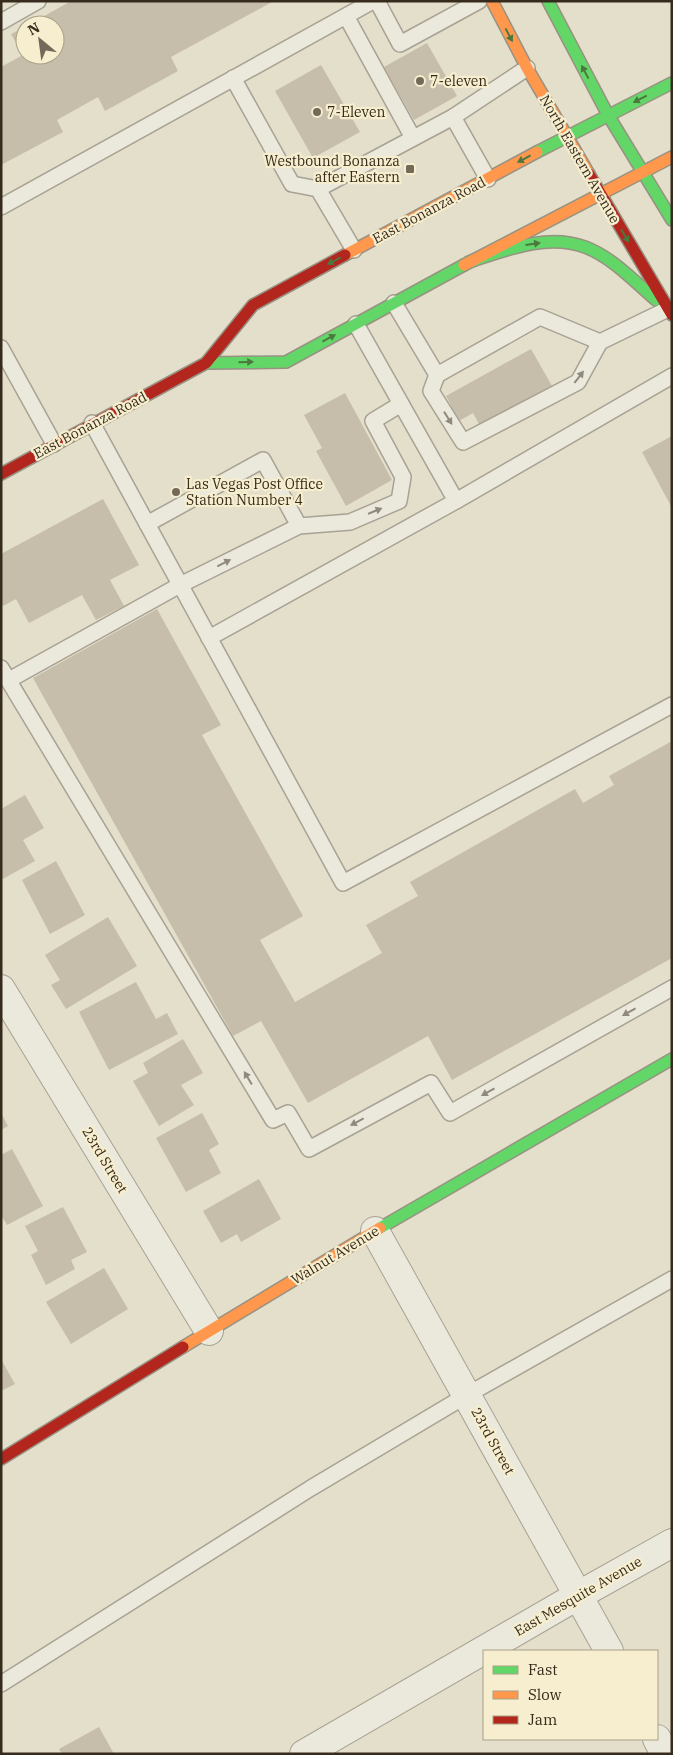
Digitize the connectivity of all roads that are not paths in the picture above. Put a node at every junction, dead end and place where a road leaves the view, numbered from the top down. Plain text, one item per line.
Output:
1 (38, 1) edge
2 (373, 1) edge
3 (377, 1) edge
4 (479, 1) edge
5 (492, 1) edge
6 (548, 1) edge
7 (346, 16) junction
8 (1, 22) edge
9 (527, 68) junction
10 (232, 78) junction
11 (672, 83) edge
12 (608, 116) junction
13 (453, 117) junction
14 (567, 136) junction
15 (413, 138) junction
16 (672, 158) edge
17 (642, 173) junction
18 (488, 179) junction
19 (318, 189) junction
20 (601, 194) junction
21 (1, 207) edge
22 (672, 220) edge
23 (354, 250) junction
24 (469, 262) junction
25 (394, 303) junction
26 (670, 312) edge
27 (356, 324) junction
28 (600, 342) junction
29 (1, 348) edge
30 (206, 363) junction
31 (437, 374) junction
32 (672, 376) edge
33 (401, 404) junction
34 (92, 423) junction
35 (54, 444) junction
36 (1, 474) edge
37 (456, 501) junction
38 (147, 524) junction
39 (299, 526) junction
40 (180, 585) junction
41 (209, 638) junction
42 (5, 674) edge
43 (672, 705) edge
44 (672, 988) edge
45 (1, 989) edge
46 (672, 1059) edge
47 (375, 1231) junction
48 (672, 1279) edge
49 (209, 1330) junction
50 (467, 1395) junction
51 (1, 1459) edge
52 (672, 1543) edge
53 (579, 1594) junction
54 (608, 1650) edge
55 (1, 1684) edge
56 (658, 1740) edge
57 (304, 1754) edge
58 (665, 1754) edge

1 - 8 lane
2 - 7 lane
3 - 4 lane
5 -> 9 main road, North Eastern Avenue
12 -> 6 main road
7 - 10 lane
7 - 15 lane
9 - 13 lane
9 - 14 main road, North Eastern Avenue
10 - 19 lane
10 - 21 lane
11 -> 12 main road, East Bonanza Road
12 - 14 main road, East Bonanza Road
12 - 17 main road
13 - 15 lane
13 - 18 lane
14 -> 18 main road, East Bonanza Road
14 - 20 main road, North Eastern Avenue
15 - 19 lane
16 - 17 main road, East Bonanza Road
17 - 20 main road, East Bonanza Road
17 - 22 main road
18 - 23 main road, East Bonanza Road
19 - 23 lane
20 - 24 main road, East Bonanza Road
20 -> 26 main road, North Eastern Avenue
23 -> 30 main road, East Bonanza Road
24 - 25 main road, East Bonanza Road
24 -> 26 main road
25 - 27 main road, East Bonanza Road
25 - 31 lane
26 - 28 lane
30 -> 27 main road, East Bonanza Road
27 - 33 lane
28 - 31 lane
31 -> 28 lane
29 - 35 lane
30 - 34 main road, East Bonanza Road
32 - 37 lane
33 - 37 lane
39 -> 33 lane
34 - 35 main road, East Bonanza Road
34 - 38 lane
35 - 36 main road, East Bonanza Road
37 - 41 lane
38 - 39 lane
38 - 40 lane
40 -> 39 lane
40 - 41 lane
40 - 42 lane
41 - 43 lane
44 -> 42 lane
45 - 49 street, 23rd Street
46 - 47 main road, Walnut Avenue
47 - 49 main road, Walnut Avenue
47 - 50 street, 23rd Street
48 - 50 lane
49 - 51 main road, Walnut Avenue
50 - 53 street, 23rd Street
50 - 55 lane
52 - 53 street, East Mesquite Avenue
53 - 54 street, 23rd Street
53 - 57 street, East Mesquite Avenue
56 - 58 street

